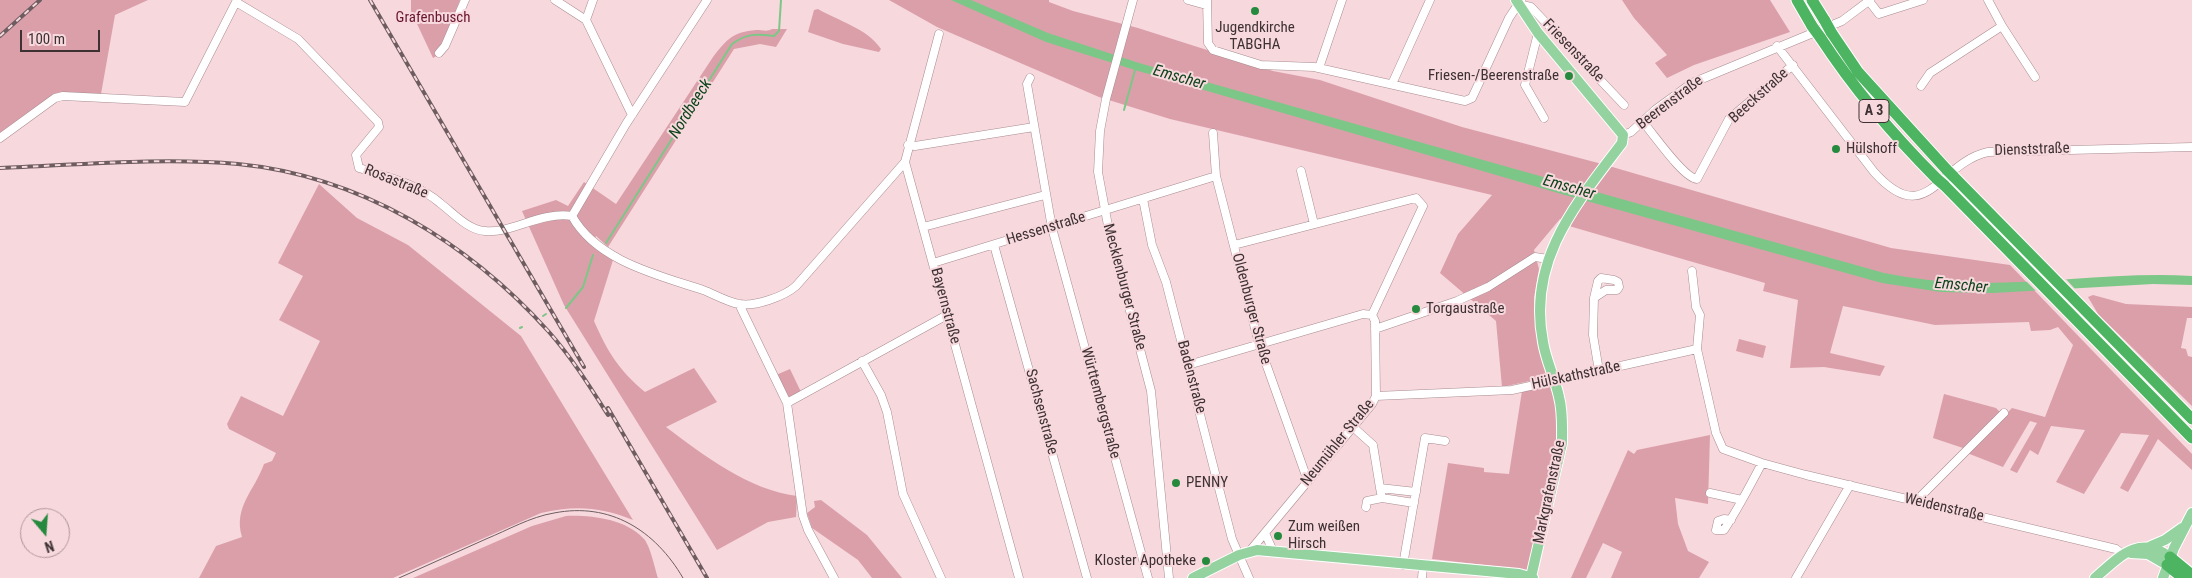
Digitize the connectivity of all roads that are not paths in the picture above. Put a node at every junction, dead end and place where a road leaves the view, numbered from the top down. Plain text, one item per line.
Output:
1 (465, 0) edge
2 (555, 0) edge
3 (592, 0) edge
4 (707, 0) edge
5 (1134, 0) edge
6 (1188, 0) edge
7 (1342, 0) edge
8 (1430, 0) edge
9 (1797, 0) edge
10 (1812, 0) edge
11 (1870, 0) edge
12 (1923, 0) edge
13 (1988, 0) edge
14 (237, 1) edge
15 (1518, 1) edge
16 (1206, 3) edge
17 (586, 20) junction
18 (2002, 26) junction
19 (1538, 33) junction
20 (939, 34) dead end
21 (1777, 46) junction
22 (439, 53) dead end
23 (1792, 65) junction
24 (1319, 68) junction
25 (2035, 77) dead end
26 (1030, 78) dead end
27 (1392, 84) junction
28 (1922, 86) dead end
29 (1624, 105) dead end
30 (632, 115) junction
31 (1544, 118) dead end
32 (1642, 121) junction
33 (1034, 127) junction
34 (1213, 133) dead end
35 (1623, 135) junction
36 (0, 138) edge
37 (908, 145) junction
38 (2192, 147) edge
39 (905, 162) junction
40 (1301, 171) dead end
41 (1216, 176) junction
42 (1045, 196) junction
43 (1143, 199) junction
44 (1104, 210) junction
45 (572, 216) junction
46 (1314, 224) junction
47 (923, 227) junction
48 (1052, 228) junction
49 (994, 245) junction
50 (1234, 245) junction
51 (1548, 259) junction
52 (933, 263) junction
53 (1692, 271) dead end
54 (1594, 298) dead end
55 (739, 304) junction
56 (947, 315) junction
57 (1372, 315) junction
58 (1374, 329) junction
59 (1259, 344) junction
60 (1697, 349) junction
61 (862, 361) junction
62 (1188, 365) junction
63 (1599, 371) junction
64 (1554, 380) junction
65 (1376, 396) junction
66 (787, 403) junction
67 (2004, 413) dead end
68 (2192, 420) edge
69 (1353, 427) junction
70 (2192, 438) edge
71 (1445, 442) dead end
72 (1762, 463) junction
73 (1310, 478) junction
74 (1850, 486) junction
75 (1380, 488) junction
76 (1416, 492) junction
77 (1710, 492) dead end
78 (1382, 498) junction
79 (1742, 500) junction
80 (1916, 501) junction
81 (1414, 503) junction
82 (1366, 507) dead end
83 (2192, 513) edge
84 (1731, 520) dead end
85 (2185, 526) junction
86 (1265, 533) junction
87 (2151, 546) junction
88 (1273, 551) junction
89 (1244, 554) junction
90 (2124, 555) junction
91 (2169, 561) junction
92 (1404, 565) junction
93 (1423, 567) junction
94 (2192, 575) edge
95 (834, 578) edge
96 (941, 578) edge
97 (1018, 578) edge
98 (1087, 578) edge
99 (1148, 578) edge
100 (1169, 578) edge
101 (1193, 578) edge
102 (1249, 578) edge
103 (1422, 578) edge
104 (1532, 578) edge
105 (1796, 578) edge
106 (2095, 578) edge
107 (2163, 578) edge
108 (2183, 578) edge

1 - 22 street
2 - 17 street
3 - 17 street
4 - 30 street
5 - 44 street, Mecklenburger Straße
6 - 16 street
7 - 24 street
8 - 27 street
9 - 70 highway, A 3, bridge
10 - 68 highway, A 3, bridge
11 - 12 street
11 - 21 street, Beeckstraße
13 - 18 street
14 - 36 street
14 - 45 street, Rosastraße
15 - 19 main road, Friesenstraße
15 - 27 street
15 - 29 street, Friesenstraße
16 - 24 street
17 - 30 street
18 - 25 street
18 - 28 street
19 - 31 street, Friesenstraße
19 - 35 main road, Friesenstraße
20 - 37 street, Bayernstraße
21 - 23 street, Dienststraße
21 - 32 street, Beerenstraße
23 - 32 street, Beeckstraße
23 - 38 street, Dienststraße
24 - 27 street
26 - 33 street, Württembergstraße
30 - 45 street
32 - 35 street, Beerenstraße
33 - 37 street
33 - 42 street, Württembergstraße
34 - 41 street, Oldenburger Straße
35 - 51 main road, Beerenstraße
37 - 39 street, Bayernstraße
39 - 47 street, Bayernstraße
39 - 55 street
40 - 46 street
41 - 43 street, Hessenstraße
41 - 50 street, Oldenburger Straße
42 - 47 street
42 - 48 street, Württembergstraße
43 - 44 street, Hessenstraße
43 - 62 street, Badenstraße
44 - 48 street, Hessenstraße
44 - 100 street, Mecklenburger Straße
45 - 55 street
46 - 50 street
46 - 57 street
47 - 52 street, Bayernstraße
48 - 49 street, Hessenstraße
48 - 99 street, Württembergstraße
49 - 52 street, Hessenstraße
49 - 98 street, Sachsenstraße
50 - 59 street, Oldenburger Straße
51 - 58 street
51 - 64 main road, Markgrafenstraße
52 - 56 street, Bayernstraße
53 - 60 street
54 - 63 street
55 - 66 street
56 - 61 street
56 - 97 street, Bayernstraße
57 - 58 street, Neumühler Straße
57 - 59 street
58 - 65 street, Neumühler Straße
59 - 62 street
59 - 73 street, Oldenburger Straße
60 - 63 street, Hülskathstraße
60 - 72 street, Weidenstraße
61 - 66 street
61 - 96 street
62 - 89 street, Badenstraße
63 - 64 street, Hülskathstraße
64 - 65 street, Hülskathstraße
64 - 104 main road, Markgrafenstraße
65 - 69 street, Neumühler Straße
66 - 95 street
67 - 80 street
69 - 73 street, Neumühler Straße
69 - 75 street
71 - 76 street
72 - 74 street, Weidenstraße
72 - 79 street
73 - 86 street, Neumühler Straße
74 - 80 street, Weidenstraße
74 - 105 street
75 - 76 street
75 - 78 street
76 - 81 street
77 - 79 street
78 - 81 street
78 - 82 street
79 - 84 street
80 - 90 street, Weidenstraße
81 - 92 street
83 - 85 main road
85 - 87 main road
85 - 91 main road
86 - 88 street
86 - 89 street, Neumühler Straße
87 - 90 main road
87 - 91 main road
88 - 89 main road
88 - 92 main road
89 - 101 main road, Neumühler Straße
89 - 102 street, Badenstraße
90 - 91 main road
90 - 106 main road
91 - 94 highway
91 - 107 main road
91 - 108 highway
92 - 93 main road
93 - 103 street
93 - 104 main road

